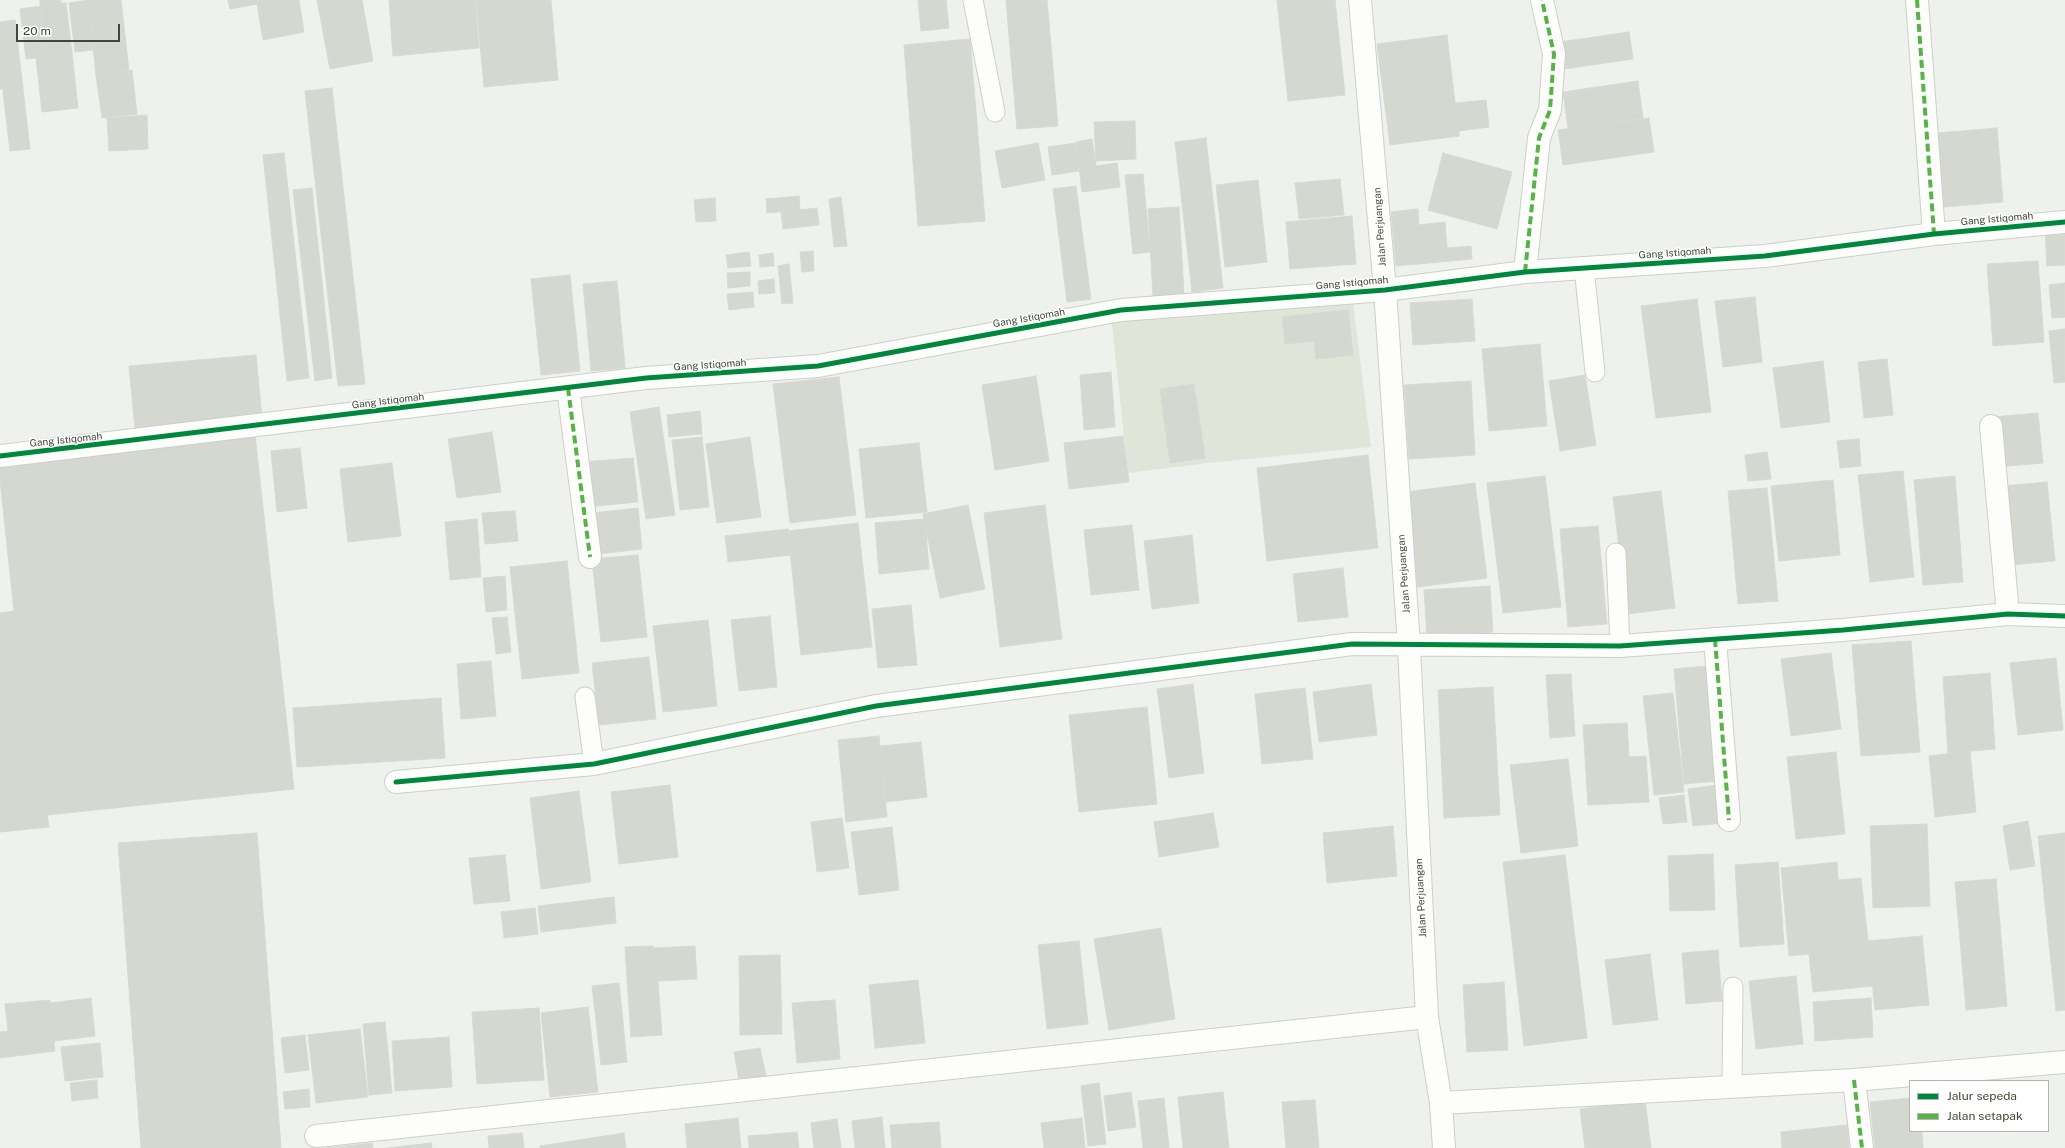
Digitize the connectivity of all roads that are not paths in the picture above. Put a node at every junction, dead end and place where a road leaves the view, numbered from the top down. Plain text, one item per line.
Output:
1 (973, 0) edge
2 (1360, 0) edge
3 (1542, 0) edge
4 (1917, 0) edge
5 (995, 112) dead end
6 (2065, 222) edge
7 (1934, 234) junction
8 (1584, 268) junction
9 (1525, 272) junction
10 (1385, 290) junction
11 (1595, 372) dead end
12 (568, 388) junction
13 (1991, 426) dead end
14 (0, 456) edge
15 (1616, 553) dead end
16 (590, 557) dead end
17 (2008, 614) junction
18 (2065, 616) edge
19 (1715, 639) junction
20 (1409, 646) junction
21 (1620, 646) junction
22 (585, 697) dead end
23 (594, 764) junction
24 (396, 782) dead end
25 (1729, 820) dead end
26 (1733, 987) dead end
27 (1427, 1017) junction
28 (2065, 1062) edge
29 (1854, 1080) junction
30 (1732, 1086) junction
31 (1442, 1103) junction
32 (316, 1136) dead end
33 (1444, 1148) edge
34 (1862, 1148) edge

1 - 5 lane
2 - 10 street, Jalan Perjuangan
3 - 9 street
4 - 7 street
6 - 7 street, Gang Istiqomah
7 - 8 street, Gang Istiqomah
8 - 9 street, Gang Istiqomah
8 - 11 lane
9 - 10 street, Gang Istiqomah
10 - 12 street, Gang Istiqomah
10 - 20 street, Jalan Perjuangan
12 - 14 street, Gang Istiqomah
12 - 16 street
13 - 17 street
15 - 21 lane
17 - 18 street
17 - 19 street
19 - 21 street
19 - 25 street
20 - 21 street
20 - 23 street
20 - 27 street, Jalan Perjuangan
22 - 23 lane
23 - 24 street
26 - 30 lane
27 - 31 street, Jalan Perjuangan
27 - 32 street
28 - 29 street
29 - 30 street
29 - 34 street
30 - 31 street
31 - 33 street, Jalan Perjuangan

